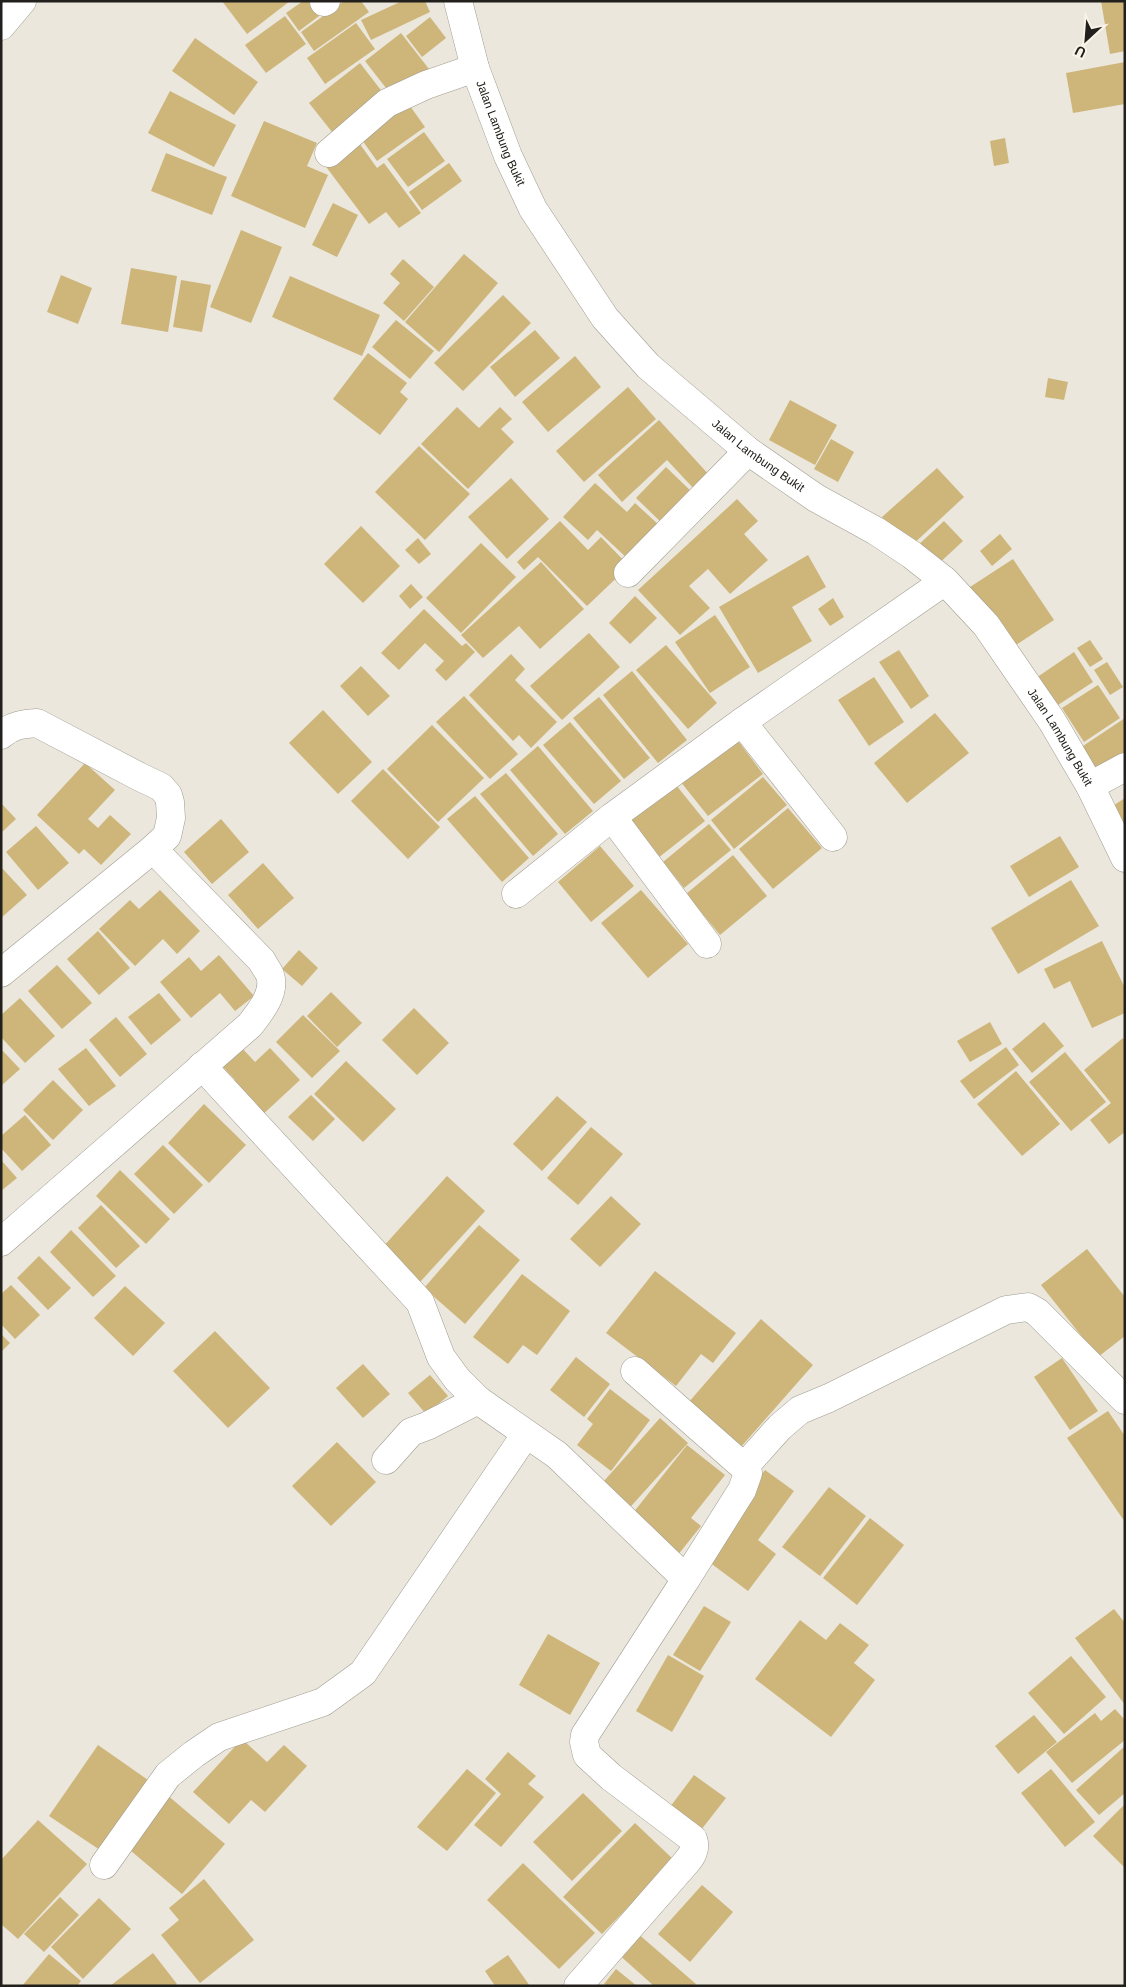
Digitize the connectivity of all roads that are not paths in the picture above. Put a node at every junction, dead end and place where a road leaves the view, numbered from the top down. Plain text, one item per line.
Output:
1 (22, 1) edge
2 (458, 1) edge
3 (1, 26) edge
4 (475, 68) junction
5 (329, 153) dead end
6 (748, 451) junction
7 (628, 573) dead end
8 (945, 581) junction
9 (742, 722) junction
10 (1, 734) edge
11 (1125, 767) edge
12 (1090, 786) junction
13 (612, 817) junction
14 (833, 837) dead end
15 (153, 849) junction
16 (1125, 858) edge
17 (516, 894) dead end
18 (707, 944) dead end
19 (1, 972) edge
20 (202, 1066) junction
21 (1, 1242) edge
22 (635, 1371) dead end
23 (478, 1400) junction
24 (1125, 1400) edge
25 (526, 1434) junction
26 (386, 1460) dead end
27 (744, 1467) junction
28 (686, 1579) junction
29 (104, 1865) dead end
30 (578, 1986) edge

1 - 3 street
2 - 4 street, Jalan Lambung Bukit
4 - 5 street
4 - 6 street, Jalan Lambung Bukit
6 - 7 street
6 - 8 street, Jalan Lambung Bukit
8 - 9 street
8 - 12 street, Jalan Lambung Bukit
9 - 13 street
9 - 14 street
10 - 15 street
11 - 12 street
12 - 16 street, Jalan Lambung Bukit
13 - 17 street
13 - 18 street
15 - 19 street
15 - 20 street
20 - 21 street
20 - 23 street
22 - 27 street
23 - 25 street
23 - 26 street
24 - 27 street
25 - 28 street
25 - 29 street
27 - 28 street
28 - 30 street

